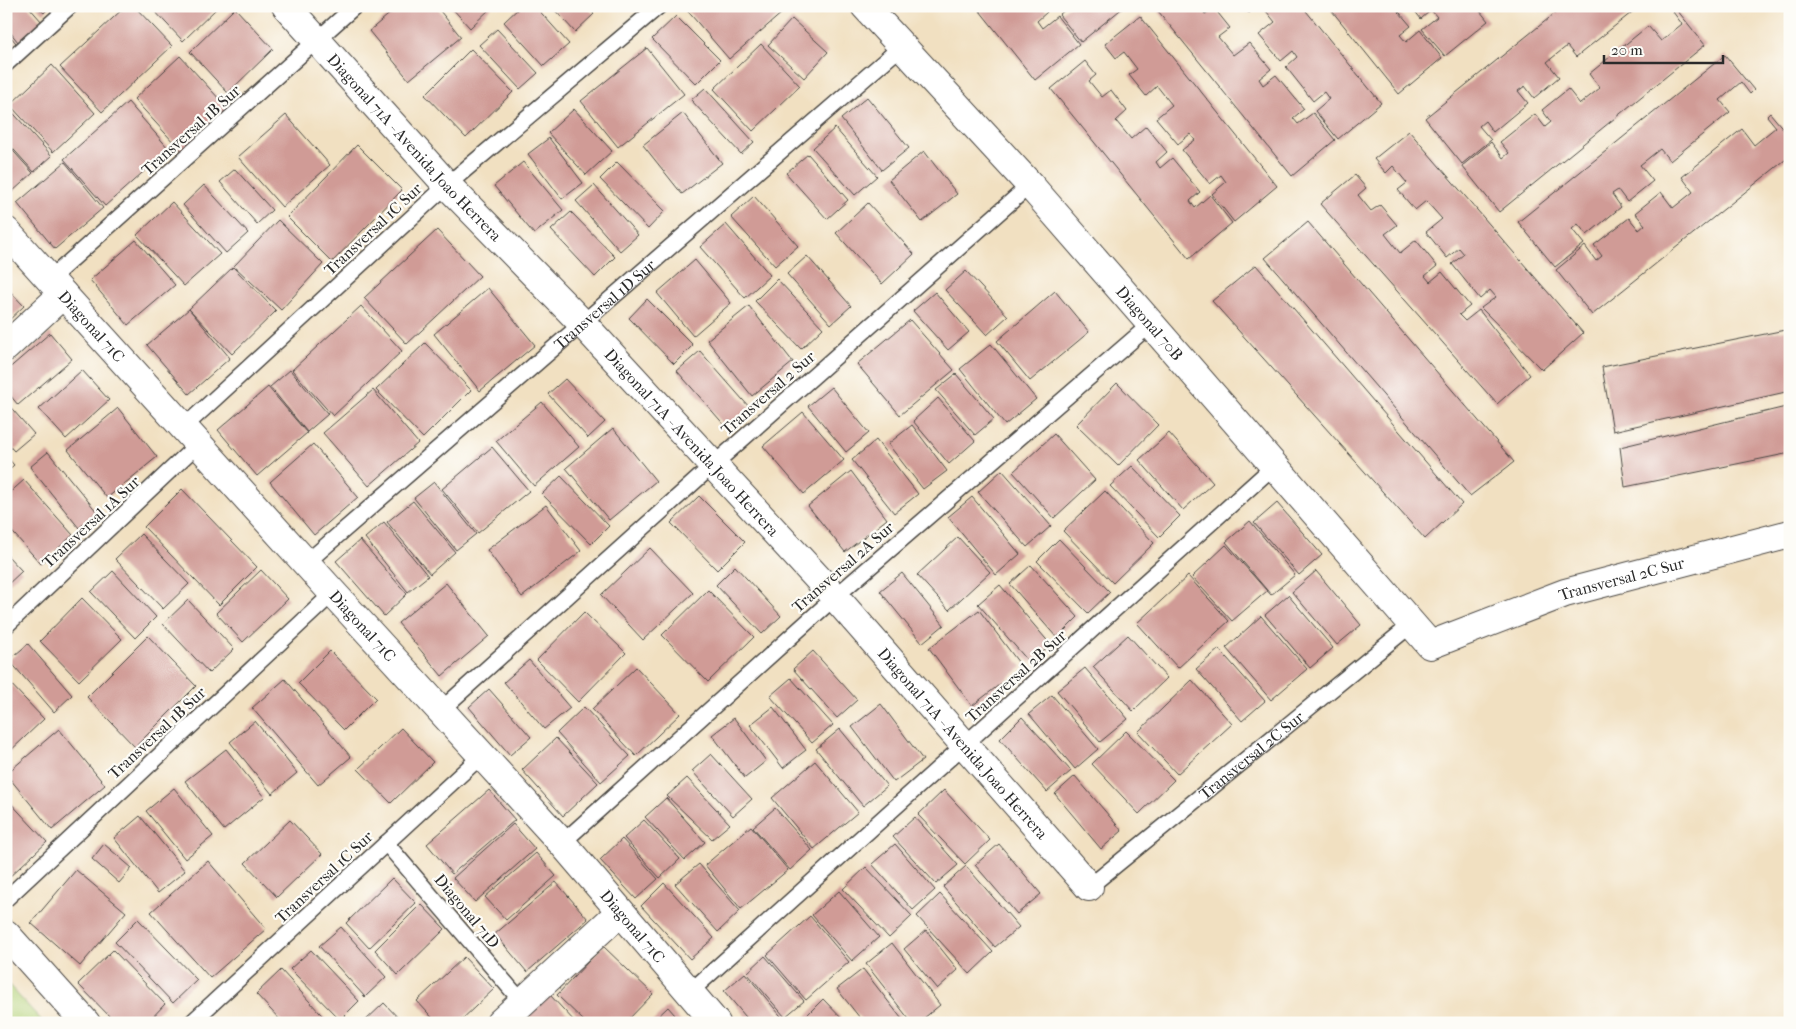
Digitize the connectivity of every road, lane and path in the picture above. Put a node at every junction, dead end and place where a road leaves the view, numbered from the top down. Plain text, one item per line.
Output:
1 (70, 6) edge
2 (286, 6) edge
3 (355, 6) edge
4 (659, 6) edge
5 (865, 6) edge
6 (317, 41) junction
7 (902, 46) junction
8 (6, 64) edge
9 (447, 185) junction
10 (1030, 185) junction
11 (6, 231) edge
12 (56, 286) junction
13 (582, 323) junction
14 (1152, 323) junction
15 (6, 347) edge
16 (192, 435) junction
17 (713, 465) junction
18 (1274, 466) junction
19 (1790, 534) edge
20 (306, 562) junction
21 (333, 593) junction
22 (835, 597) junction
23 (1412, 624) junction
24 (6, 626) edge
25 (1430, 645) joint
26 (441, 710) junction
27 (966, 746) junction
28 (481, 756) junction
29 (386, 843) junction
30 (562, 843) junction
31 (1089, 887) joint
32 (6, 899) edge
33 (620, 912) junction
34 (6, 934) edge
35 (691, 991) junction
36 (522, 1002) junction
37 (86, 1023) edge
38 (191, 1023) edge
39 (500, 1023) edge
40 (716, 1023) edge

1 - 8 lane
2 - 6 street, Diagonal 71A - Avenida Joao Herrera
3 - 6 lane, Transversal 1B Sur
4 - 9 lane, Transversal 1C Sur
5 - 7 street, Diagonal 70B
6 - 9 street, Diagonal 71A - Avenida Joao Herrera
6 - 12 lane, Transversal 1B Sur
7 - 10 street, Diagonal 70B
7 - 13 lane, Transversal 1D Sur
9 - 13 street, Diagonal 71A - Avenida Joao Herrera
9 - 16 lane, Transversal 1C Sur
10 - 14 street, Diagonal 70B
10 - 17 lane, Transversal 2 Sur
11 - 12 street, Diagonal 71C
12 - 15 street
12 - 16 street, Diagonal 71C
13 - 17 street, Diagonal 71A - Avenida Joao Herrera
13 - 20 lane, Transversal 1D Sur
14 - 18 street, Diagonal 70B
14 - 22 lane, Transversal 2A Sur
16 - 20 street, Diagonal 71C
16 - 24 lane, Transversal 1A Sur
17 - 22 street, Diagonal 71A - Avenida Joao Herrera
17 - 26 lane, Transversal 2 Sur
18 - 23 street, Diagonal 70B
18 - 27 lane, Transversal 2B Sur
19 - 25 street, Transversal 2C Sur
20 - 21 street, Diagonal 71C
21 - 26 street, Diagonal 71C
21 - 32 lane, Transversal 1B Sur
22 - 27 street, Diagonal 71A - Avenida Joao Herrera
22 - 30 lane, Transversal 2A Sur
23 - 25 street, Diagonal 70B
23 - 31 lane, Transversal 2C Sur
26 - 28 street, Diagonal 71C
27 - 31 street, Diagonal 71A - Avenida Joao Herrera
27 - 35 lane, Transversal 2B Sur
28 - 29 lane, Transversal 1C Sur
28 - 30 street, Diagonal 71C
29 - 36 lane, Diagonal 71D
29 - 38 lane, Transversal 1C Sur
30 - 33 street, Diagonal 71C
33 - 35 street, Diagonal 71C
33 - 36 street
34 - 37 street
35 - 40 street, Diagonal 71C
36 - 39 street

